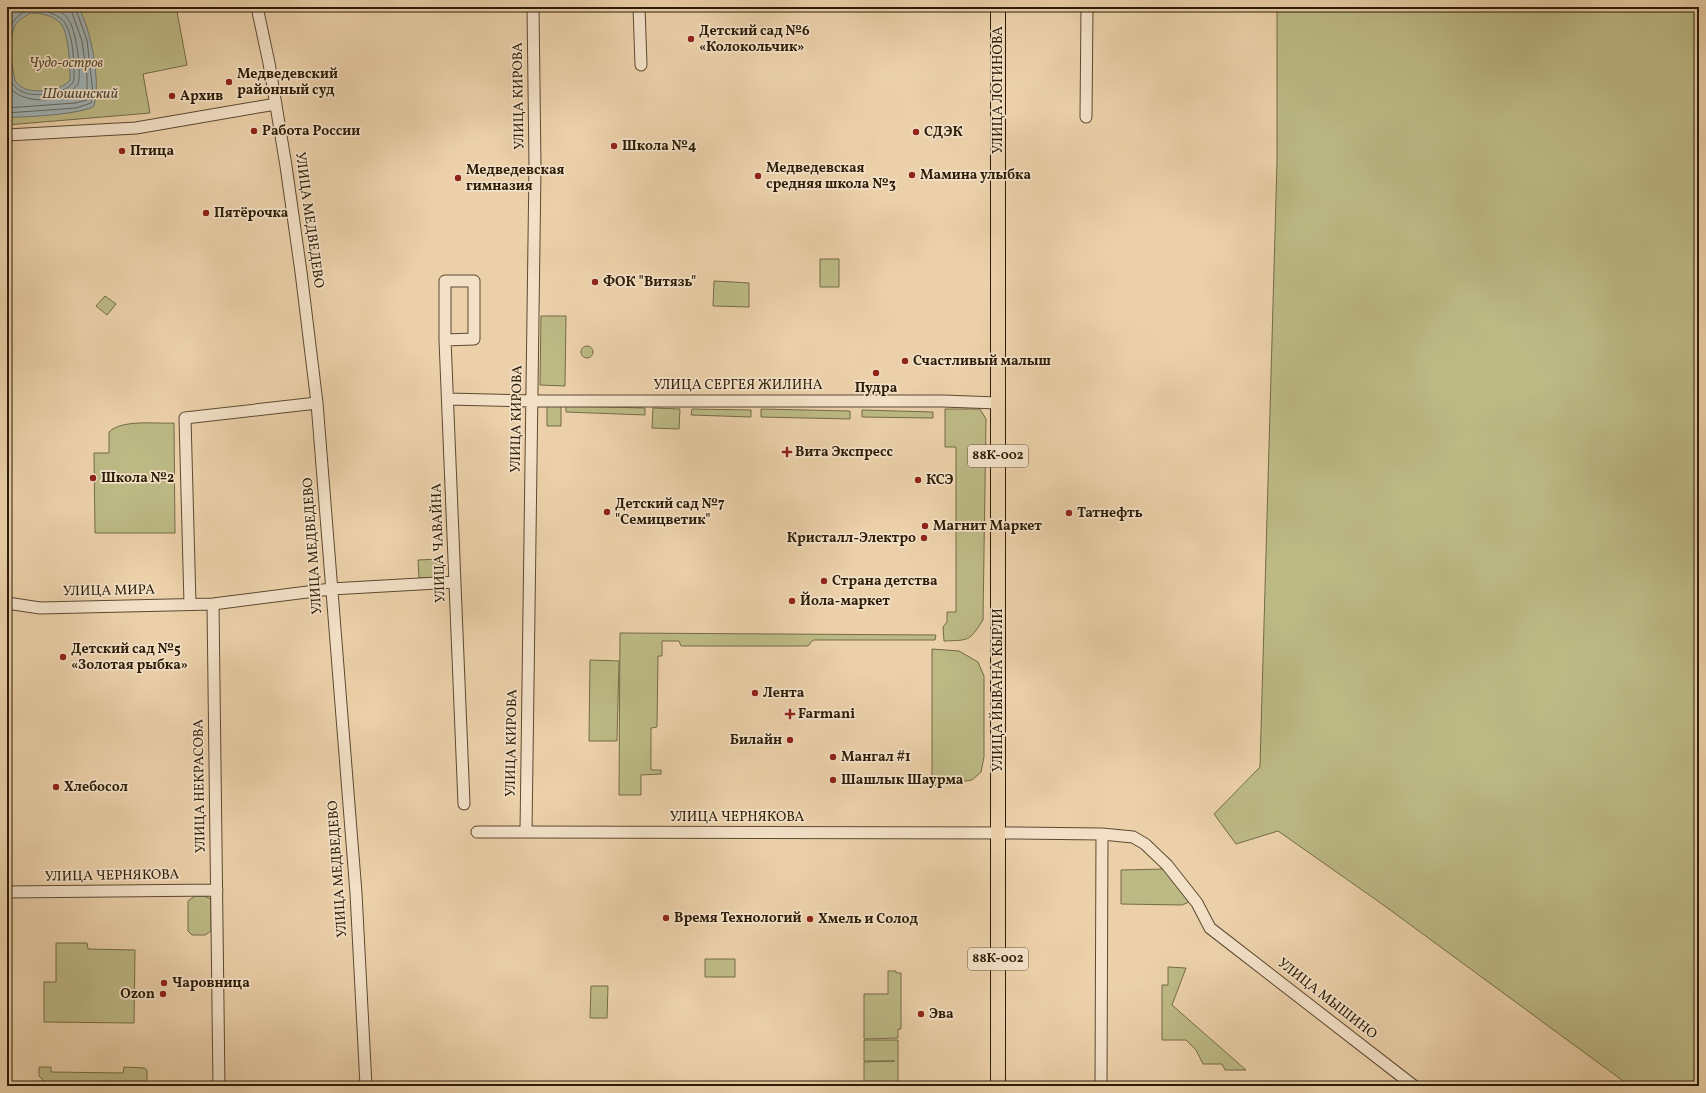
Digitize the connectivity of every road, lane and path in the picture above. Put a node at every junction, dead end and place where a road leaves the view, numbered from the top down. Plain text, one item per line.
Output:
1 (257, 7) edge
2 (533, 7) edge
3 (639, 7) edge
4 (998, 7) edge
5 (1087, 7) edge
6 (641, 65) dead end
7 (276, 104) junction
8 (1086, 117) dead end
9 (7, 135) edge
10 (998, 294) joint
11 (445, 340) junction
12 (448, 399) junction
13 (533, 401) junction
14 (317, 403) junction
15 (998, 403) junction
16 (455, 582) junction
17 (331, 589) junction
18 (7, 603) edge
19 (190, 604) junction
20 (213, 604) junction
21 (464, 804) dead end
22 (477, 832) dead end
23 (526, 832) junction
24 (998, 833) junction
25 (1102, 834) junction
26 (217, 890) junction
27 (7, 892) edge
28 (219, 1086) edge
29 (366, 1086) edge
30 (998, 1086) edge
31 (1101, 1086) edge
32 (1414, 1086) edge

1 - 7 street, УЛИЦА МЕДВЕДЕВО
2 - 13 street, УЛИЦА КИРОВА
3 - 6 street
4 - 10 main road, УЛИЦА ЛОГИНОВА / 88К-002
5 - 8 street
7 - 9 street
7 - 14 street, УЛИЦА МЕДВЕДЕВО
10 - 15 main road, УЛИЦА ЙЫВАНА КЫРЛИ / 88К-002
11 - 11 street, УЛИЦА ЧАВАЙНА
11 - 12 street, УЛИЦА ЧАВАЙНА
12 - 13 street, УЛИЦА СЕРГЕЯ ЖИЛИНА
12 - 16 street, УЛИЦА ЧАВАЙНА
13 - 15 street, УЛИЦА СЕРГЕЯ ЖИЛИНА
13 - 23 street, УЛИЦА КИРОВА
14 - 17 street, УЛИЦА МЕДВЕДЕВО
14 - 19 street
15 - 24 main road, УЛИЦА ЙЫВАНА КЫРЛИ / 88К-002
16 - 17 street
16 - 21 street, УЛИЦА ЧАВАЙНА
17 - 20 street
17 - 29 street, УЛИЦА МЕДВЕДЕВО
18 - 19 street, УЛИЦА МИРА
19 - 20 street, УЛИЦА МИРА
20 - 26 street, УЛИЦА НЕКРАСОВА
22 - 23 street, УЛИЦА ЧЕРНЯКОВА
23 - 24 street, УЛИЦА ЧЕРНЯКОВА
24 - 25 street, УЛИЦА ЧЕРНЯКОВА
24 - 30 main road, УЛИЦА ЙЫВАНА КЫРЛИ / 88К-002
25 - 31 street
25 - 32 street, УЛИЦА МЫШИНО
26 - 27 street, УЛИЦА ЧЕРНЯКОВА
26 - 28 street, УЛИЦА НЕКРАСОВА

